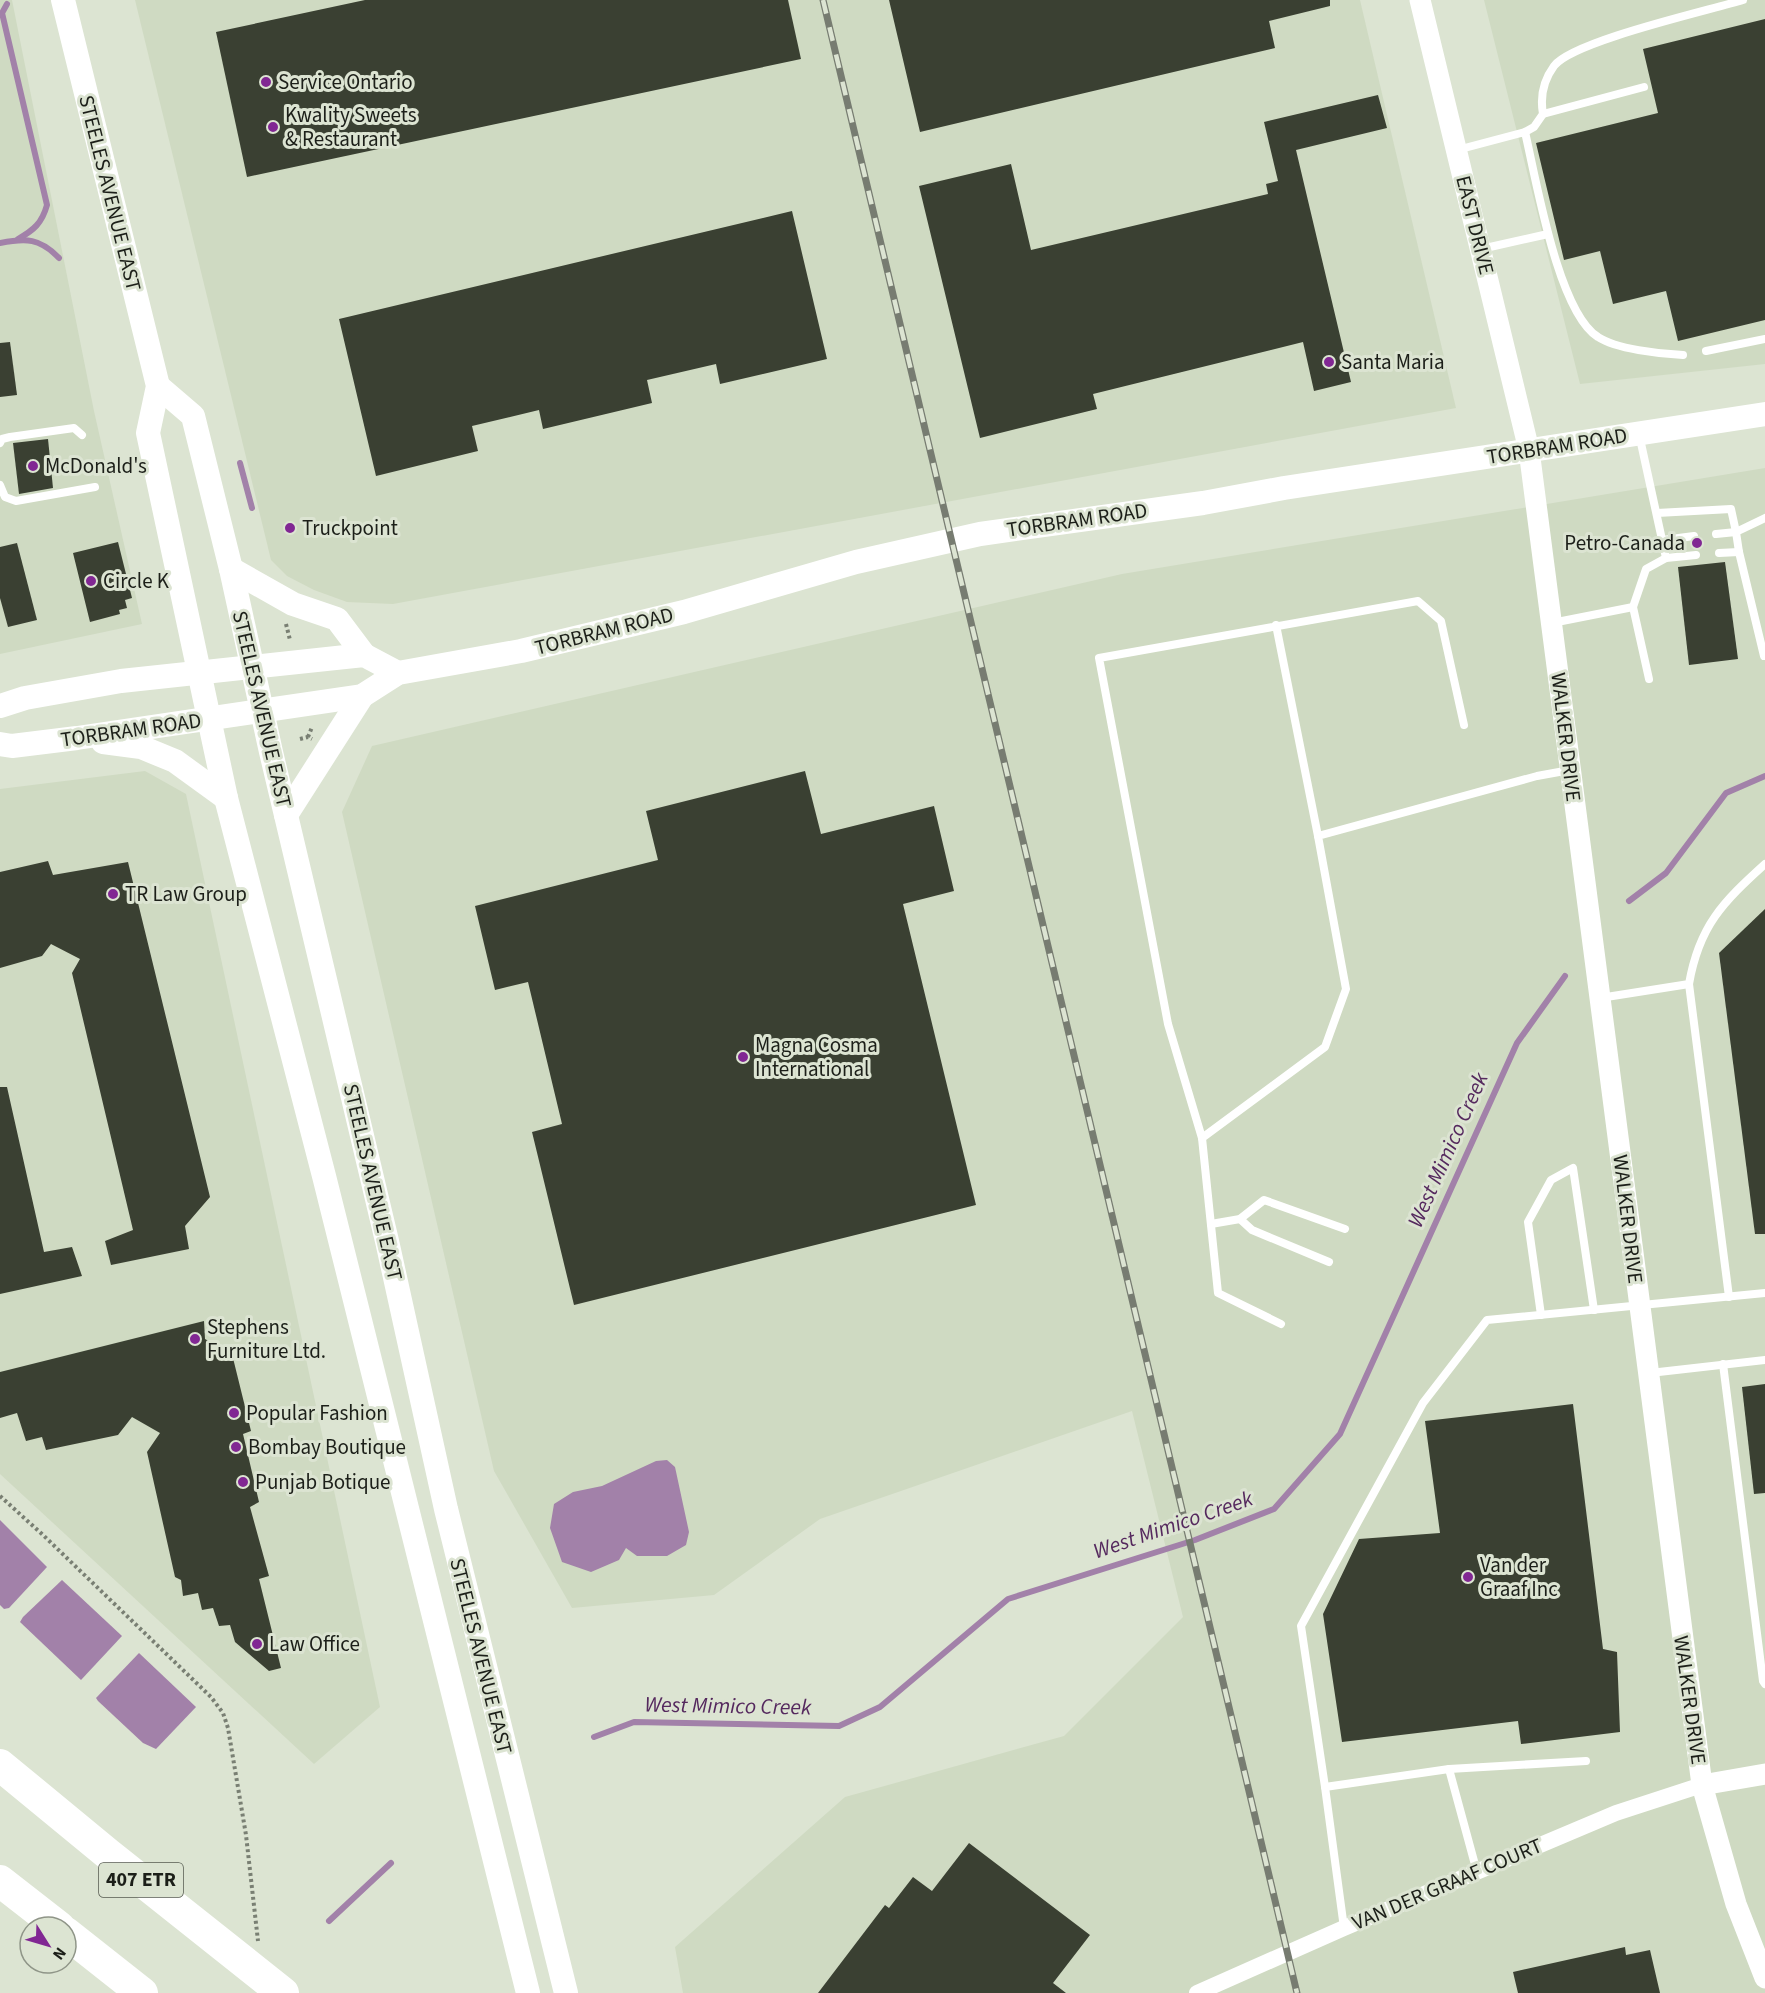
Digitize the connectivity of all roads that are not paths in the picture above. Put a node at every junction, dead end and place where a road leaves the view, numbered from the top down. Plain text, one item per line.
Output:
1 (63, 0) edge
2 (1420, 0) edge
3 (1743, 0) edge
4 (1644, 87) dead end
5 (1543, 114) junction
6 (1525, 132) junction
7 (1457, 150) junction
8 (1548, 234) junction
9 (1480, 249) junction
10 (1765, 339) edge
11 (1706, 351) dead end
12 (1683, 355) dead end
13 (158, 386) junction
14 (1765, 414) edge
15 (1638, 434) junction
16 (82, 435) dead end
17 (0, 443) edge
18 (1529, 450) junction
19 (0, 484) edge
20 (95, 488) dead end
21 (1657, 513) junction
22 (1765, 518) edge
23 (1736, 532) junction
24 (1716, 534) dead end
25 (1694, 536) dead end
26 (1663, 540) junction
27 (1739, 552) junction
28 (1719, 553) dead end
29 (1696, 555) dead end
30 (1666, 558) junction
31 (231, 569) junction
32 (1633, 607) junction
33 (1551, 623) junction
34 (1276, 625) junction
35 (364, 655) junction
36 (1764, 656) edge
37 (252, 667) junction
38 (200, 673) junction
39 (398, 673) junction
40 (1649, 679) dead end
41 (362, 696) junction
42 (0, 706) edge
43 (262, 711) junction
44 (209, 718) junction
45 (1464, 725) dead end
46 (77, 738) junction
47 (0, 744) edge
48 (1570, 770) junction
49 (226, 798) junction
50 (286, 815) junction
51 (1318, 836) junction
52 (1765, 864) edge
53 (1689, 984) junction
54 (1599, 998) junction
55 (1202, 1137) junction
56 (1240, 1219) junction
57 (1211, 1224) junction
58 (1345, 1229) dead end
59 (1329, 1262) dead end
60 (1765, 1293) edge
61 (1729, 1297) junction
62 (1639, 1305) junction
63 (1594, 1310) junction
64 (1540, 1315) junction
65 (1281, 1324) dead end
66 (1765, 1360) edge
67 (1723, 1364) junction
68 (1650, 1373) junction
69 (1765, 1684) edge
70 (1586, 1761) dead end
71 (0, 1765) edge
72 (1449, 1769) junction
73 (1765, 1774) edge
74 (1702, 1785) junction
75 (1325, 1787) junction
76 (1477, 1872) junction
77 (0, 1881) edge
78 (43, 1915) edge
79 (1344, 1928) junction
80 (78, 1942) edge
81 (1765, 1978) edge
82 (273, 1985) edge
83 (142, 1993) edge
84 (528, 1993) edge
85 (566, 1993) edge
86 (1197, 1993) edge

1 - 13 main road, STEELES AVENUE EAST
2 - 7 street, EAST DRIVE
3 - 5 lane
4 - 5 lane
5 - 6 lane
6 - 7 lane
6 - 8 lane
7 - 9 street, EAST DRIVE
8 - 9 lane
8 - 12 lane
9 - 18 street, EAST DRIVE
10 - 11 lane
13 - 31 main road, STEELES AVENUE EAST
13 - 38 main road, STEELES AVENUE EAST
14 - 15 main road, TORBRAM ROAD
15 - 18 main road, TORBRAM ROAD
15 - 21 lane
16 - 17 lane
18 - 33 street, WALKER DRIVE
18 - 39 main road, TORBRAM ROAD
19 - 20 lane
21 - 23 lane
21 - 26 lane
22 - 23 lane
23 - 24 lane
23 - 27 lane
25 - 26 lane
26 - 30 lane
27 - 28 lane
27 - 36 lane
29 - 30 lane
30 - 32 lane
31 - 35 main road
31 - 37 main road, STEELES AVENUE EAST
32 - 33 lane
32 - 40 lane
33 - 48 street, WALKER DRIVE
34 - 45 lane
34 - 51 lane
34 - 55 lane
35 - 37 main road
35 - 39 main road
37 - 38 main road
37 - 43 main road, STEELES AVENUE EAST
38 - 42 main road
38 - 44 main road, STEELES AVENUE EAST
39 - 41 main road, TORBRAM ROAD
41 - 43 main road, TORBRAM ROAD
41 - 50 main road
43 - 44 main road, TORBRAM ROAD
43 - 50 main road, STEELES AVENUE EAST
44 - 46 main road, TORBRAM ROAD
44 - 49 main road, STEELES AVENUE EAST
46 - 47 main road, TORBRAM ROAD
46 - 49 main road
48 - 51 lane
48 - 54 street, WALKER DRIVE
49 - 84 main road, STEELES AVENUE EAST
50 - 85 main road, STEELES AVENUE EAST
51 - 55 lane
52 - 53 lane
53 - 54 lane
53 - 61 lane
54 - 62 street, WALKER DRIVE
55 - 57 lane
56 - 57 lane
56 - 58 lane
56 - 59 lane
57 - 65 lane
60 - 61 lane
61 - 62 lane
62 - 63 lane
62 - 68 street, WALKER DRIVE
63 - 64 lane
63 - 64 lane
64 - 75 lane
66 - 67 lane
67 - 68 lane
67 - 69 lane
68 - 74 street, WALKER DRIVE
70 - 72 lane
71 - 82 highway, 407 ETR
72 - 75 lane
72 - 76 lane
73 - 74 street
74 - 76 street, VAN DER GRAAF COURT
74 - 81 street, WALKER DRIVE
75 - 79 lane
76 - 79 street, VAN DER GRAAF COURT
77 - 78 highway
79 - 86 street, VAN DER GRAAF COURT
80 - 83 highway

